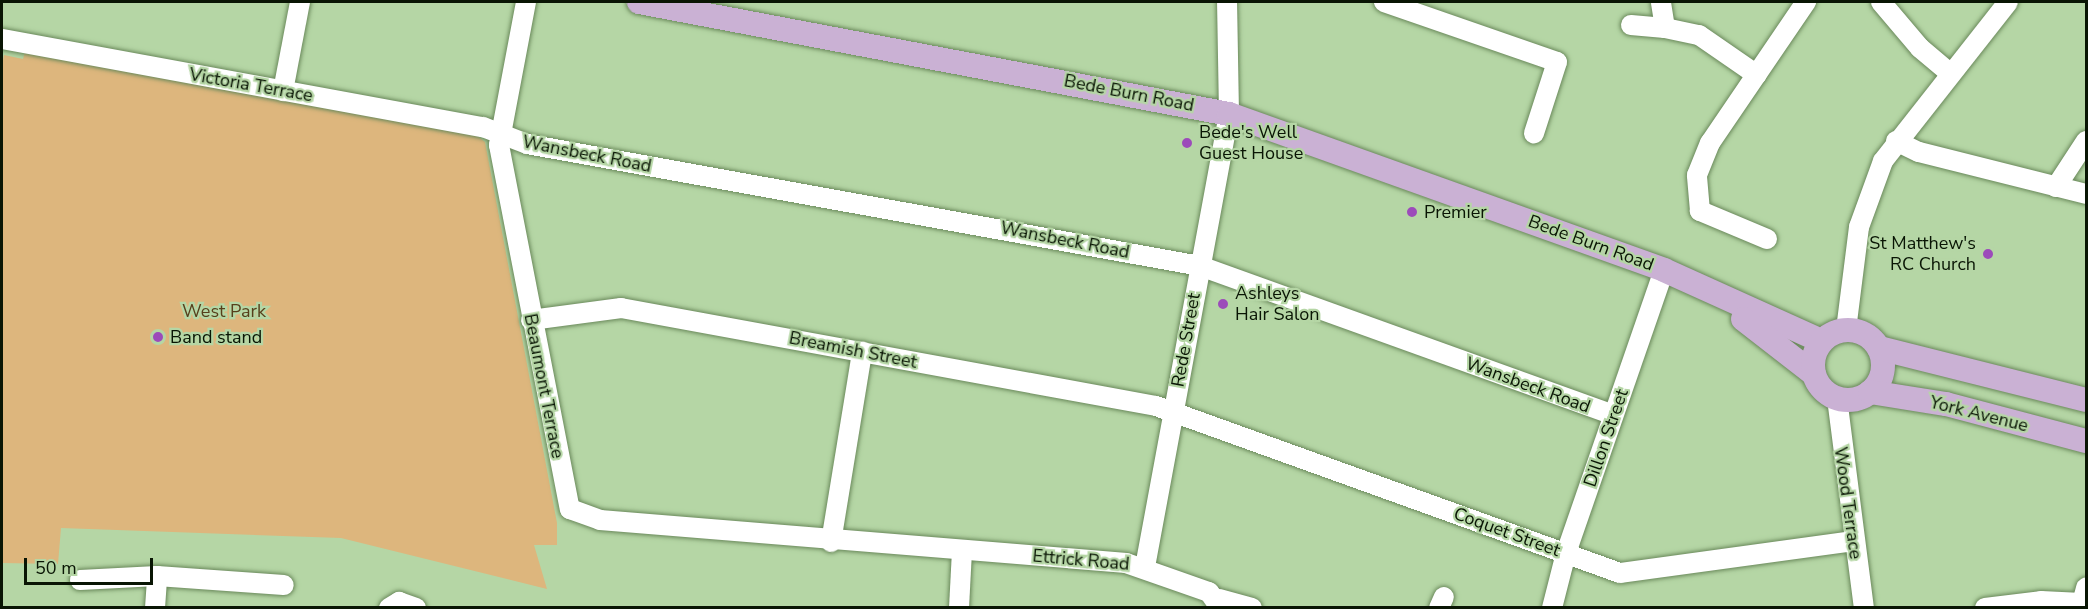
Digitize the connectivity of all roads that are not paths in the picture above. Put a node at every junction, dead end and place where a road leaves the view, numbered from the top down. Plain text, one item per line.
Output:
1 (300, 2) edge
2 (526, 2) edge
3 (639, 2) edge
4 (1227, 2) edge
5 (1384, 2) edge
6 (1661, 2) edge
7 (1806, 2) edge
8 (1881, 2) edge
9 (2008, 2) edge
10 (1631, 25) dead end
11 (1665, 28) junction
12 (2, 39) edge
13 (1950, 73) junction
14 (1757, 75) junction
15 (283, 91) junction
16 (1229, 114) junction
17 (1534, 133) dead end
18 (500, 134) junction
19 (1896, 141) junction
20 (2086, 141) edge
21 (2056, 187) junction
22 (2086, 194) edge
23 (1767, 239) dead end
24 (1200, 266) junction
25 (1664, 270) junction
26 (1703, 289) junction
27 (531, 320) junction
28 (1846, 330) junction
29 (1821, 341) junction
30 (1879, 348) junction
31 (862, 352) junction
32 (1814, 374) junction
33 (1870, 392) junction
34 (1837, 398) junction
35 (2086, 400) edge
36 (1174, 410) junction
37 (1613, 415) junction
38 (2086, 441) edge
39 (1853, 541) junction
40 (831, 542) junction
41 (962, 551) junction
42 (1566, 553) junction
43 (1145, 567) junction
44 (157, 576) junction
45 (80, 580) dead end
46 (284, 585) dead end
47 (2086, 588) edge
48 (1220, 603) edge
49 (155, 608) edge
50 (390, 608) edge
51 (416, 608) edge
52 (959, 608) edge
53 (1252, 608) edge
54 (1552, 608) edge
55 (1864, 608) edge
56 (1985, 608) edge

1 - 15 street
2 - 18 street, Beaumont Terrace
3 - 16 main road, Bede Burn Road
4 - 16 street, Rede Street
5 - 17 street
6 - 11 street
7 - 14 street
8 - 13 street
9 - 13 street
10 - 11 street
11 - 14 street
12 - 15 street, Victoria Terrace
13 - 19 street
14 - 23 street
15 - 18 street, Victoria Terrace
16 - 24 street, Rede Street
16 - 25 main road, Bede Burn Road
18 - 24 street, Wansbeck Road
18 - 27 street, Beaumont Terrace
19 - 21 street
19 - 28 street
20 - 21 street
21 - 22 street
24 - 36 street, Rede Street
24 - 37 street, Wansbeck Road
25 - 26 main road, Bede Burn Road
25 - 37 street, Dillon Street
26 - 29 main road, Bede Burn Road
26 - 32 main road, Bede Burn Road
27 - 31 street, Breamish Street
27 - 40 street, Beaumont Terrace
28 - 29 main road
28 - 30 main road
29 - 32 main road
30 - 33 main road
30 - 35 main road
31 - 36 street, Breamish Street
31 - 40 street
32 - 34 main road
33 - 34 main road
33 - 38 main road, York Avenue
34 - 39 street, Wood Terrace
36 - 42 street, Coquet Street
36 - 43 street, Rede Street
37 - 42 street, Dillon Street
39 - 42 street, Coquet Street
39 - 55 street, Wood Terrace
40 - 41 street, Ettrick Road
41 - 43 street, Ettrick Road
41 - 52 street
42 - 54 street, Dillon Street
43 - 48 street, Ettrick Road
44 - 45 street
44 - 46 street
44 - 49 street
47 - 56 street
48 - 53 street, Ettrick Road
50 - 51 street

